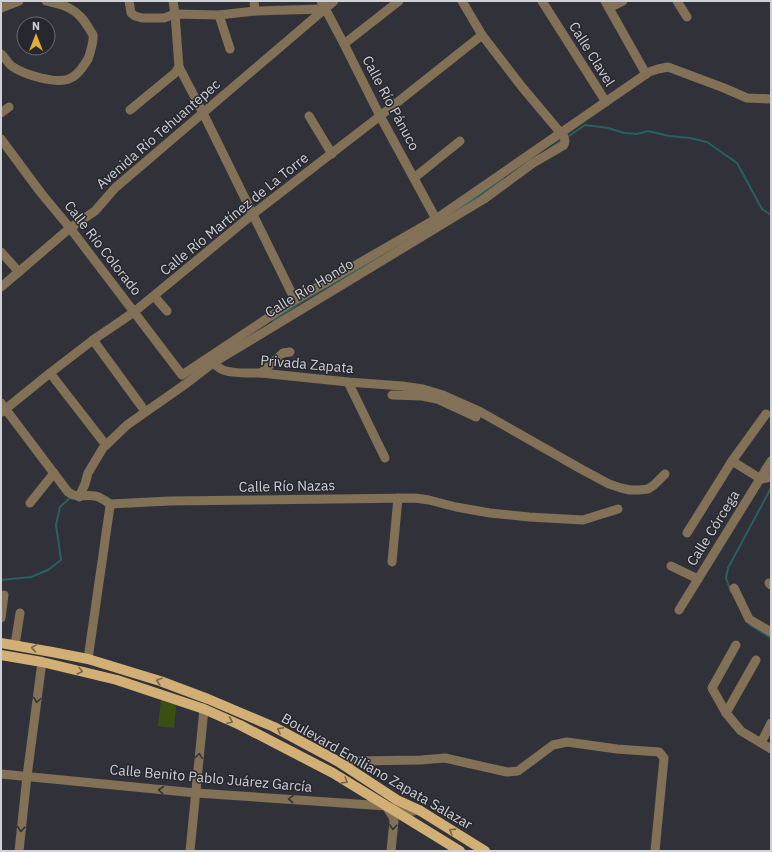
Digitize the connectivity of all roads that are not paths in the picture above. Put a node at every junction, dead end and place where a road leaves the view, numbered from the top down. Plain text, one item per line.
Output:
1 (19, 1) edge
2 (46, 1) edge
3 (129, 1) edge
4 (173, 1) edge
5 (254, 1) edge
6 (334, 1) edge
7 (399, 1) edge
8 (462, 1) edge
9 (623, 1) edge
10 (677, 1) edge
11 (56, 2) edge
12 (547, 3) edge
13 (323, 5) edge
14 (607, 5) edge
15 (1, 8) edge
16 (255, 11) junction
17 (175, 14) junction
18 (219, 15) junction
19 (687, 17) dead end
20 (482, 35) junction
21 (344, 44) junction
22 (230, 49) dead end
23 (1, 54) edge
24 (179, 67) junction
25 (646, 74) junction
26 (771, 99) edge
27 (606, 102) junction
28 (9, 107) dead end
29 (130, 110) dead end
30 (203, 112) junction
31 (1, 113) edge
32 (309, 116) dead end
33 (380, 116) junction
34 (564, 137) junction
35 (1, 139) edge
36 (460, 141) dead end
37 (332, 154) junction
38 (414, 178) junction
39 (253, 214) junction
40 (436, 219) junction
41 (70, 228) junction
42 (1, 252) edge
43 (19, 272) junction
44 (1, 287) edge
45 (154, 296) junction
46 (295, 300) junction
47 (167, 311) dead end
48 (134, 312) junction
49 (93, 340) junction
50 (290, 352) dead end
51 (213, 363) junction
52 (50, 373) junction
53 (261, 373) junction
54 (182, 376) joint
55 (348, 382) junction
56 (402, 386) junction
57 (392, 395) dead end
58 (406, 395) junction
59 (142, 407) dead end
60 (3, 409) edge
61 (766, 414) dead end
62 (476, 417) dead end
63 (102, 440) dead end
64 (385, 458) dead end
65 (732, 461) junction
66 (771, 461) edge
67 (54, 473) junction
68 (665, 474) dead end
69 (771, 477) edge
70 (760, 479) junction
71 (85, 484) junction
72 (75, 495) junction
73 (96, 496) junction
74 (398, 498) junction
75 (30, 503) dead end
76 (110, 504) junction
77 (618, 509) dead end
78 (687, 533) dead end
79 (392, 562) dead end
80 (671, 566) dead end
81 (698, 579) junction
82 (734, 588) dead end
83 (4, 595) dead end
84 (679, 610) dead end
85 (20, 613) dead end
86 (1, 618) edge
87 (771, 632) edge
88 (1, 643) edge
89 (15, 645) junction
90 (736, 645) dead end
91 (1, 655) edge
92 (88, 659) junction
93 (756, 660) dead end
94 (42, 662) junction
95 (204, 709) junction
96 (726, 713) junction
97 (771, 723) edge
98 (761, 743) junction
99 (771, 749) edge
100 (340, 762) junction
101 (1, 774) edge
102 (26, 776) junction
103 (385, 791) junction
104 (196, 793) junction
105 (376, 800) junction
106 (386, 806) junction
107 (419, 810) junction
108 (19, 851) edge
109 (190, 851) edge
110 (390, 851) edge
111 (460, 851) edge
112 (486, 851) edge
113 (655, 851) edge

1 - 15 street
2 - 11 street
3 - 17 street
4 - 17 street
5 - 16 street
6 - 13 street, Avenida Río Tehuantepec
7 - 21 street
8 - 20 street
9 - 14 street
10 - 19 street
11 - 23 street
12 - 27 street, Calle Clavel
13 - 16 street
13 - 21 street, Calle Río Pánuco
13 - 30 street, Avenida Río Tehuantepec
14 - 25 street
16 - 18 street
17 - 18 street
17 - 24 street
18 - 22 street
20 - 33 street, Calle Río Martínez de La Torre
20 - 34 street
21 - 33 street, Calle Río Pánuco
24 - 29 street
24 - 30 street
25 - 26 street
25 - 27 street
27 - 34 street
28 - 31 street
30 - 39 street
30 - 41 street, Avenida Río Tehuantepec
32 - 37 street
33 - 37 street, Calle Río Martínez de La Torre
33 - 38 street, Calle Río Pánuco
34 - 40 street, Calle Río Hondo
34 - 51 street, Calle Río Hondo
35 - 41 street, Calle Río Colorado
36 - 38 street
37 - 39 street, Calle Río Martínez de La Torre
38 - 40 street, Calle Río Pánuco
39 - 45 street, Calle Río Martínez de La Torre
39 - 46 street
40 - 46 street, Calle Río Hondo
41 - 43 street, Avenida Río Tehuantepec
41 - 48 street, Calle Río Colorado
42 - 43 street
43 - 44 street, Avenida Río Tehuantepec
45 - 47 street
45 - 48 street, Calle Río Martínez de La Torre
46 - 54 street, Calle Río Hondo
48 - 49 street, Calle Río Martínez de La Torre
48 - 54 street, Calle Río Colorado
49 - 52 street, Calle Río Martínez de La Torre
49 - 59 street
50 - 53 street
51 - 53 street, Privada Zapata
51 - 71 street, Calle Río Hondo
52 - 60 street, Calle Río Martínez de La Torre
52 - 63 street
53 - 55 street, Privada Zapata
55 - 56 street, Privada Zapata
55 - 64 street
56 - 58 street
56 - 68 street, Privada Zapata
57 - 58 street
58 - 62 street
60 - 67 street
61 - 65 street
65 - 70 street
65 - 78 street
66 - 70 street, Calle Córcega
67 - 72 street
67 - 75 street
69 - 70 street
70 - 81 street, Calle Córcega
71 - 72 street, Calle Río Hondo
71 - 73 street
72 - 73 street
73 - 76 street
74 - 76 street, Calle Río Nazas
74 - 77 street, Calle Río Nazas
74 - 79 street
76 - 92 street
80 - 81 street
81 - 84 street, Calle Córcega
82 - 87 street
83 - 86 street
85 - 89 street
88 - 89 main road, Boulevard Emiliano Zapata Salazar
92 -> 89 main road, Boulevard Emiliano Zapata Salazar
90 - 96 street
91 - 94 main road, Boulevard Emiliano Zapata Salazar
100 -> 92 main road, Boulevard Emiliano Zapata Salazar
93 - 96 street
94 -> 95 main road, Boulevard Emiliano Zapata Salazar
94 -> 102 street
104 -> 95 street
95 -> 105 main road, Boulevard Emiliano Zapata Salazar
96 - 98 street
97 - 98 street
98 - 99 street
100 - 103 main road, Boulevard Emiliano Zapata Salazar
100 - 113 street
101 - 102 street, Calle Benito Pablo Juárez García
104 -> 102 street, Calle Benito Pablo Juárez García
102 -> 108 street
103 - 105 main road
103 - 107 main road, Boulevard Emiliano Zapata Salazar
106 -> 104 street, Calle Benito Pablo Juárez García
104 - 109 street
105 - 106 main road, Boulevard Emiliano Zapata Salazar
106 - 107 street, Calle Benito Pablo Juárez García
106 -> 110 street
106 - 111 main road, Boulevard Emiliano Zapata Salazar
112 -> 107 main road, Boulevard Emiliano Zapata Salazar

